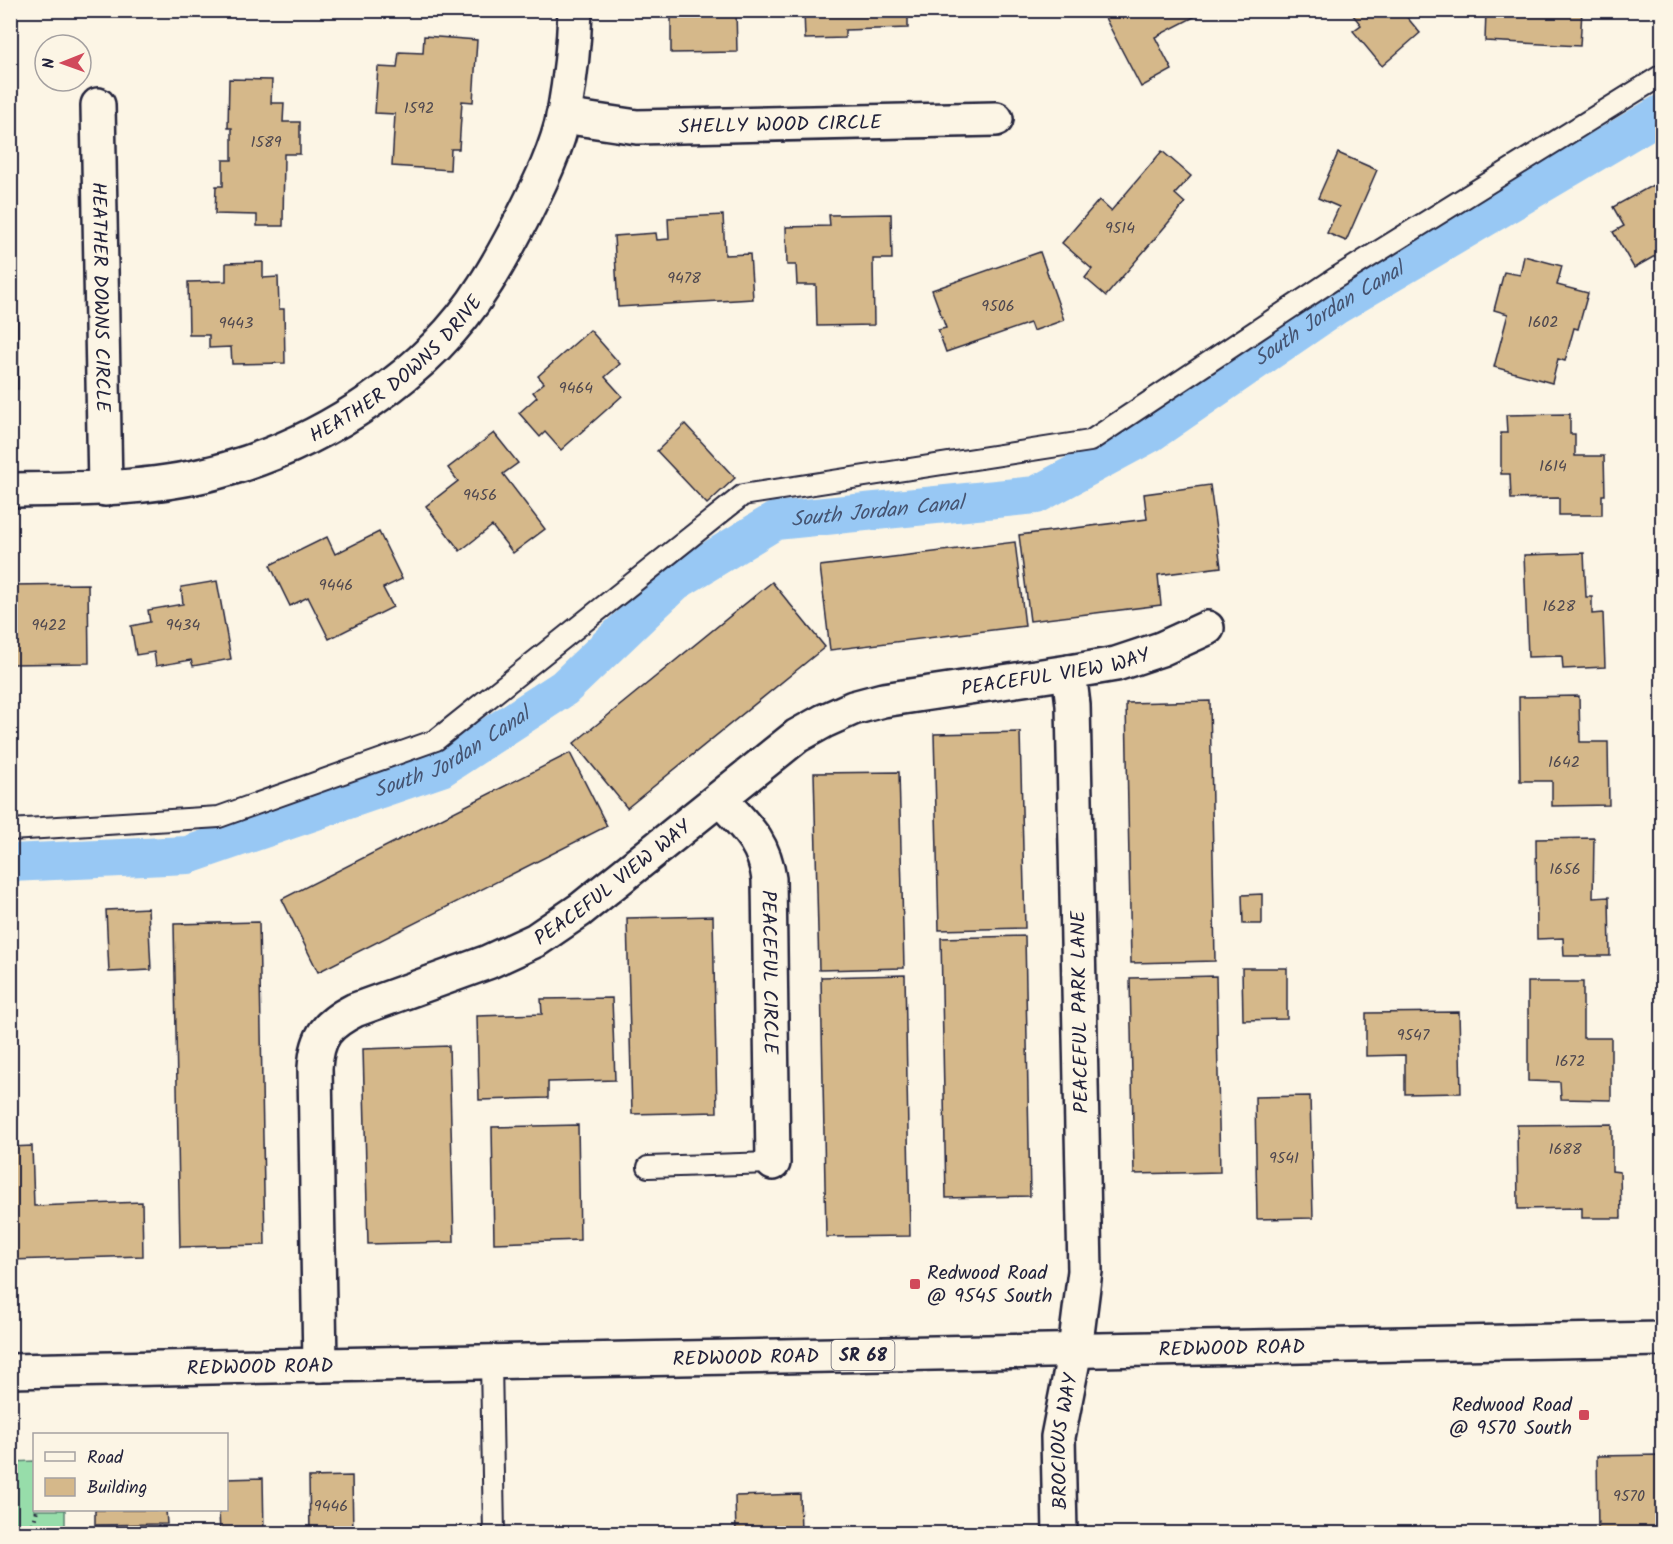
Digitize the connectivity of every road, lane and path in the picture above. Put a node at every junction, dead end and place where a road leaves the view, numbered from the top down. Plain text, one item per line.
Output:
1 (575, 10) edge
2 (1662, 75) edge
3 (98, 105) dead end
4 (563, 116) junction
5 (996, 119) dead end
6 (105, 489) junction
7 (10, 490) edge
8 (1207, 628) dead end
9 (1069, 672) junction
10 (720, 799) junction
11 (10, 830) edge
12 (773, 1163) joint
13 (648, 1167) dead end
14 (1662, 1339) edge
15 (1075, 1350) junction
16 (491, 1362) junction
17 (320, 1365) junction
18 (10, 1371) edge
19 (37, 1511) edge
20 (26, 1533) edge
21 (494, 1533) edge
22 (1060, 1533) edge

1 - 4 street, HEATHER DOWNS DRIVE
2 - 11 lane
3 - 6 street, HEATHER DOWNS CIRCLE
4 - 5 street, SHELLY WOOD CIRCLE
4 - 6 street, HEATHER DOWNS DRIVE
6 - 7 street, HEATHER DOWNS DRIVE
8 - 9 street, PEACEFUL VIEW WAY
9 - 10 street, PEACEFUL VIEW WAY
9 - 15 street, PEACEFUL PARK LANE
10 - 12 street, PEACEFUL CIRCLE
10 - 17 street, PEACEFUL VIEW WAY
12 - 13 lane
14 - 15 street, REDWOOD ROAD / SR 68
15 - 16 street, REDWOOD ROAD / SR 68
15 - 22 street, BROCIOUS WAY
16 - 17 street, REDWOOD ROAD / SR 68
16 - 21 lane
17 - 18 street, REDWOOD ROAD / SR 68
19 - 20 path

